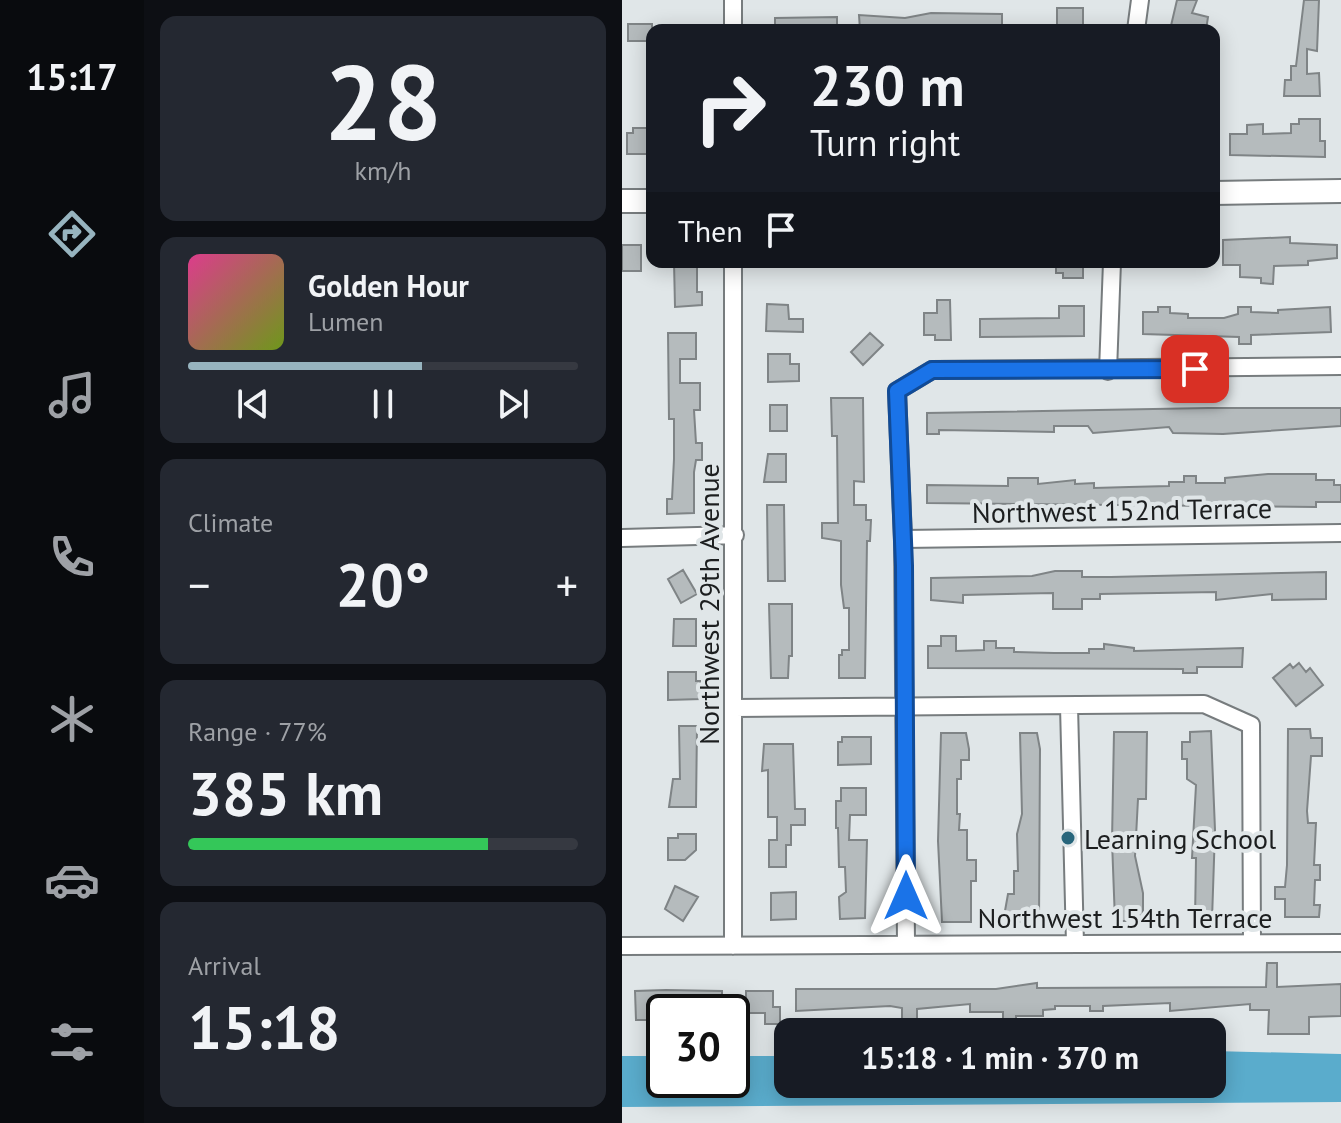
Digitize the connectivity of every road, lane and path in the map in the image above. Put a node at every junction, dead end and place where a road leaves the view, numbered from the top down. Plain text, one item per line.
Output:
1 (733, 0) edge
2 (1140, 0) edge
3 (733, 24) edge
4 (1137, 24) edge
5 (1341, 191) edge
6 (1220, 193) edge
7 (622, 201) edge
8 (646, 201) edge
9 (733, 268) edge
10 (1112, 268) edge
11 (1341, 366) edge
12 (1108, 371) junction
13 (1341, 533) edge
14 (735, 535) junction
15 (622, 538) edge
16 (903, 539) junction
17 (906, 705) junction
18 (1069, 706) junction
19 (734, 708) junction
20 (1252, 942) junction
21 (1341, 943) edge
22 (906, 944) junction
23 (1075, 944) junction
24 (622, 946) edge
25 (733, 946) junction

1 - 3 street
2 - 4 street
5 - 6 street
7 - 8 street
9 - 14 street, Northwest 29th Avenue
10 - 12 street
11 - 12 street
12 - 16 street
13 - 16 street, Northwest 152nd Terrace
14 - 15 street
14 - 19 street, Northwest 29th Avenue
16 - 17 street
17 - 18 street
17 - 19 street
17 - 22 street
18 - 20 street
18 - 23 street
19 - 25 street, Northwest 29th Avenue
20 - 21 street, Northwest 154th Terrace
20 - 23 street, Northwest 154th Terrace
22 - 23 street, Northwest 154th Terrace
22 - 25 street, Northwest 154th Terrace
24 - 25 street, Northwest 154th Terrace

